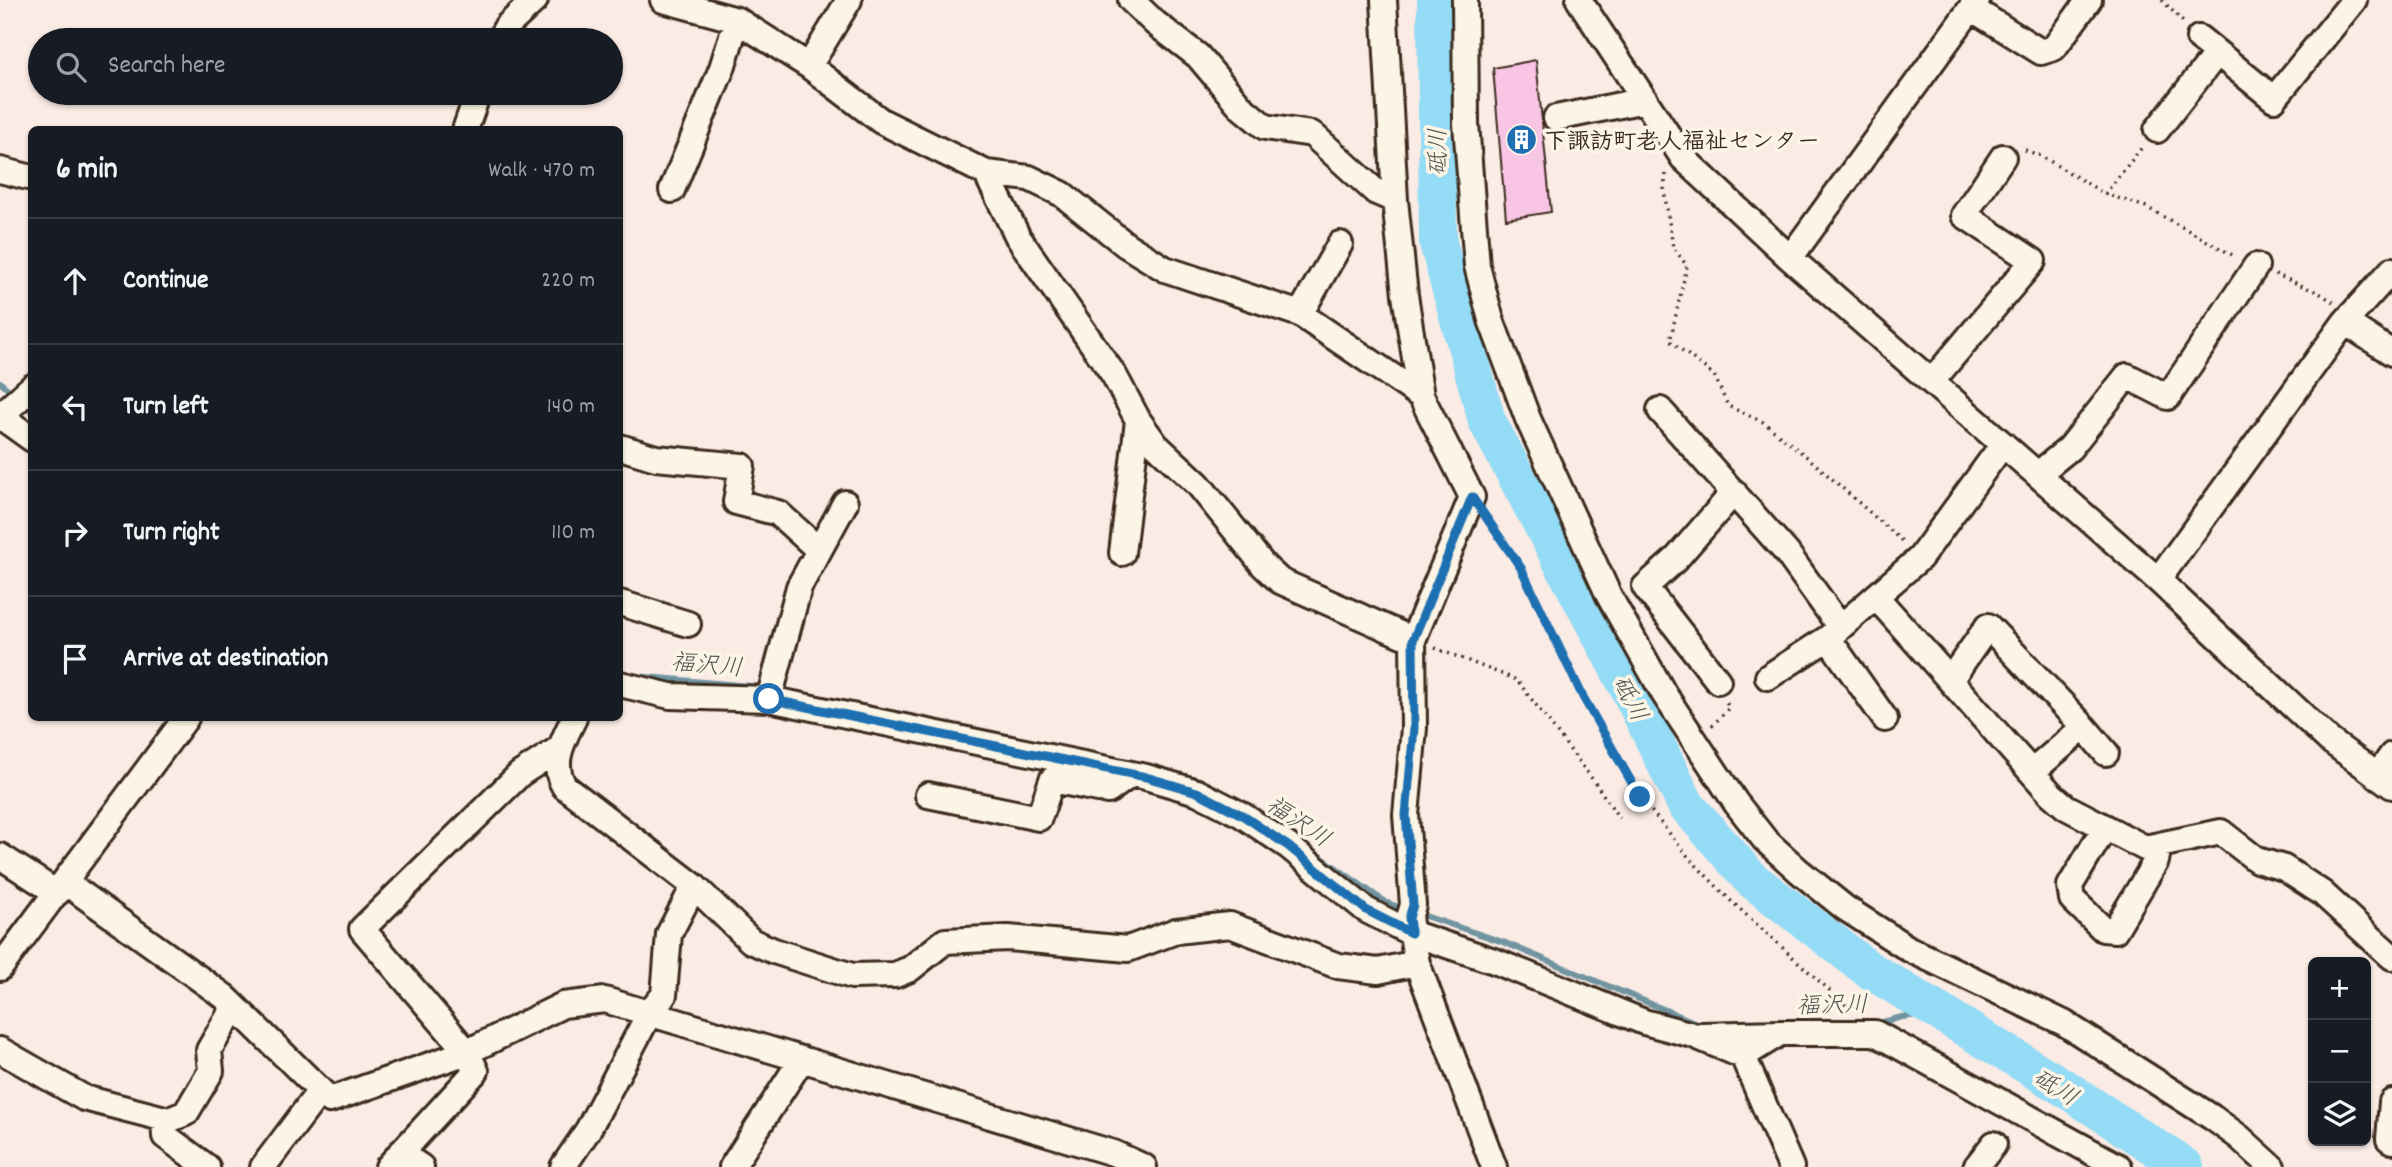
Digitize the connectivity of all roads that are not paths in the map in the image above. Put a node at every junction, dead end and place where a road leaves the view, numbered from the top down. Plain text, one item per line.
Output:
1 (663, 0) edge
2 (849, 0) edge
3 (1131, 0) edge
4 (1384, 0) edge
5 (1465, 0) edge
6 (1580, 0) edge
7 (2089, 0) edge
8 (2354, 0) edge
9 (531, 1) edge
10 (1974, 4) edge
11 (737, 20) junction
12 (506, 28) edge
13 (808, 66) junction
14 (1645, 100) junction
15 (474, 105) edge
16 (1556, 118) dead end
17 (466, 126) edge
18 (2157, 130) road end
19 (2003, 157) road end
20 (0, 170) edge
21 (986, 173) junction
22 (28, 177) edge
23 (672, 190) dead end
24 (1395, 200) junction
25 (1340, 244) dead end
26 (1790, 258) junction
27 (2256, 266) road end
28 (2392, 270) edge
29 (1300, 314) junction
30 (2349, 318) junction
31 (2392, 353) edge
32 (1933, 381) junction
33 (28, 391) edge
34 (1421, 396) junction
35 (1660, 410) dead end
36 (0, 416) edge
37 (1138, 420) junction
38 (28, 436) edge
39 (2003, 444) junction
40 (623, 448) edge
41 (2038, 474) junction
42 (1734, 492) junction
43 (845, 503) dead end
44 (819, 550) junction
45 (1122, 553) dead end
46 (2158, 580) junction
47 (1877, 598) junction
48 (623, 604) edge
49 (688, 624) dead end
50 (1834, 633) junction
51 (1408, 637) junction
52 (1768, 677) dead end
53 (1950, 680) junction
54 (1718, 681) road end
55 (623, 685) edge
56 (769, 699) junction
57 (1885, 719) dead end
58 (184, 721) edge
59 (572, 721) edge
60 (2084, 727) junction
61 (559, 748) junction
62 (2106, 753) dead end
63 (2392, 755) edge
64 (2032, 772) junction
65 (1130, 775) junction
66 (2384, 781) edge
67 (928, 795) dead end
68 (2105, 827) junction
69 (2159, 845) junction
70 (0, 856) edge
71 (694, 886) junction
72 (61, 888) junction
73 (1411, 919) junction
74 (2392, 957) edge
75 (1417, 962) junction
76 (0, 968) edge
77 (234, 1007) junction
78 (650, 1012) junction
79 (1780, 1033) junction
80 (1693, 1035) junction
81 (0, 1050) edge
82 (467, 1052) junction
83 (1743, 1056) junction
84 (802, 1059) junction
85 (320, 1091) junction
86 (2392, 1102) edge
87 (164, 1119) junction
88 (2392, 1141) edge
89 (1994, 1144) dead end
90 (394, 1160) edge
91 (1107, 1160) edge
92 (208, 1167) edge
93 (263, 1167) edge
94 (422, 1167) edge
95 (564, 1167) edge
96 (732, 1167) edge
97 (1144, 1167) edge
98 (1494, 1167) edge
99 (1790, 1167) edge
100 (1976, 1167) edge
101 (2119, 1167) edge
102 (2272, 1167) edge

1 - 11 street
2 - 13 street
3 - 24 street
4 - 24 street
5 - 102 street
6 - 14 street
7 - 10 street
8 - 18 street
9 - 12 street
10 - 26 street
11 - 13 street
11 - 23 street
13 - 21 street
14 - 16 street
14 - 26 street
15 - 17 street
19 - 32 street
20 - 22 street
21 - 29 street
21 - 37 street
24 - 34 street
25 - 29 street
26 - 32 street
27 - 41 street
28 - 30 street
29 - 34 street
30 - 31 street
30 - 46 street
32 - 39 street
33 - 36 street
34 - 51 street
35 - 42 street
36 - 38 street
37 - 45 street
37 - 51 street
39 - 41 street
39 - 47 street
40 - 44 street
41 - 46 street
42 - 50 street
42 - 54 street
43 - 44 street
44 - 56 street
46 - 66 street
47 - 50 street
47 - 53 street
48 - 49 street
50 - 52 street
50 - 57 street
51 - 73 street
53 - 60 street
53 - 64 street
55 - 56 street
56 - 65 street
58 - 72 street
59 - 61 street
60 - 62 street
60 - 64 street
61 - 71 street
61 - 82 street
63 - 66 street
64 - 68 street
65 - 67 street
65 - 73 street
68 - 69 street
68 - 69 street
69 - 74 street
70 - 72 street
71 - 75 street
71 - 78 street
72 - 76 street
72 - 77 street
73 - 75 street
73 - 80 street
75 - 98 street
77 - 85 street
77 - 87 street
78 - 82 street
78 - 84 street
78 - 95 street
79 - 80 street
79 - 83 street
79 - 101 street
80 - 83 street
81 - 87 street
82 - 85 street
82 - 90 street
83 - 99 street
84 - 91 street
84 - 96 street
85 - 93 street
86 - 88 street
87 - 92 street
89 - 100 street
90 - 94 street
91 - 97 street

